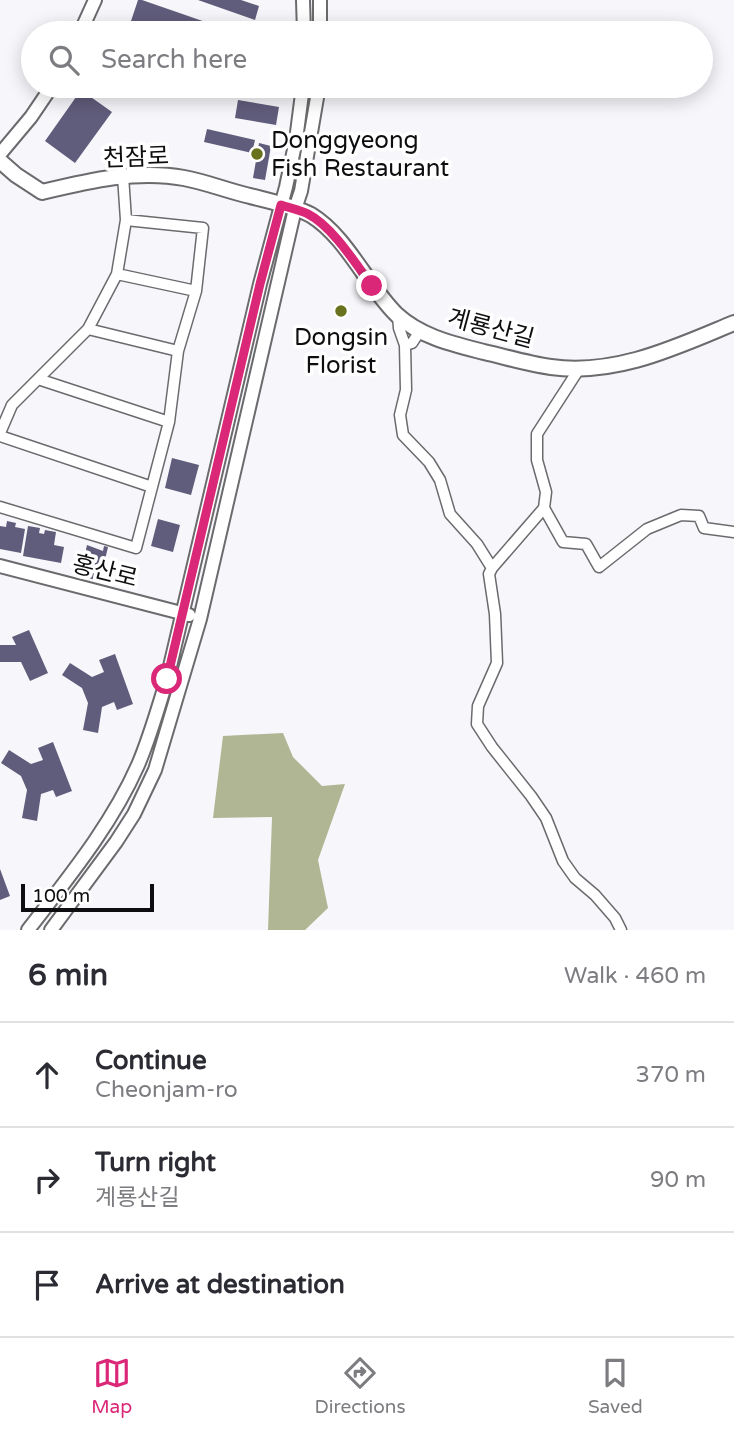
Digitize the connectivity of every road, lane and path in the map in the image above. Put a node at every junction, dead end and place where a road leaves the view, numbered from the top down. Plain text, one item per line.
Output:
1 (95, 0) edge
2 (303, 0) edge
3 (320, 0) edge
4 (85, 21) edge
5 (304, 21) edge
6 (320, 21) edge
7 (44, 98) edge
8 (301, 98) edge
9 (317, 98) edge
10 (0, 154) edge
11 (0, 161) edge
12 (123, 176) junction
13 (288, 207) junction
14 (125, 220) junction
15 (117, 274) junction
16 (195, 290) junction
17 (398, 315) junction
18 (734, 323) edge
19 (88, 329) junction
20 (420, 331) junction
21 (405, 345) junction
22 (178, 351) junction
23 (579, 369) junction
24 (38, 379) junction
25 (169, 422) junction
26 (0, 435) edge
27 (152, 487) junction
28 (0, 507) edge
29 (544, 508) junction
30 (734, 532) edge
31 (0, 566) edge
32 (492, 568) junction
33 (182, 612) junction
34 (200, 619) junction
35 (28, 930) edge
36 (51, 930) edge
37 (621, 930) edge

1 - 4 street
2 - 5 street
3 - 6 street
7 - 10 street
8 - 13 street
9 - 13 street
11 - 12 main road, 천잠로
12 - 13 main road, 천잠로
12 - 14 street
13 - 17 main road, 계룡산길
13 - 33 street
13 - 34 street
14 - 15 street
14 - 16 street
15 - 16 street
15 - 19 street
16 - 22 street
17 - 20 main road, 계룡산길
17 - 21 street
18 - 23 main road, 계룡산길
19 - 22 street
19 - 24 street
20 - 21 street
20 - 23 main road, 계룡산길
21 - 32 street
22 - 25 street
23 - 29 street
24 - 25 street
24 - 26 street
25 - 27 street
26 - 27 street
27 - 28 street
29 - 30 street
29 - 32 street
31 - 33 street, 홍산로
32 - 37 street
33 - 34 street, 홍산로
33 - 35 street
34 - 36 street

